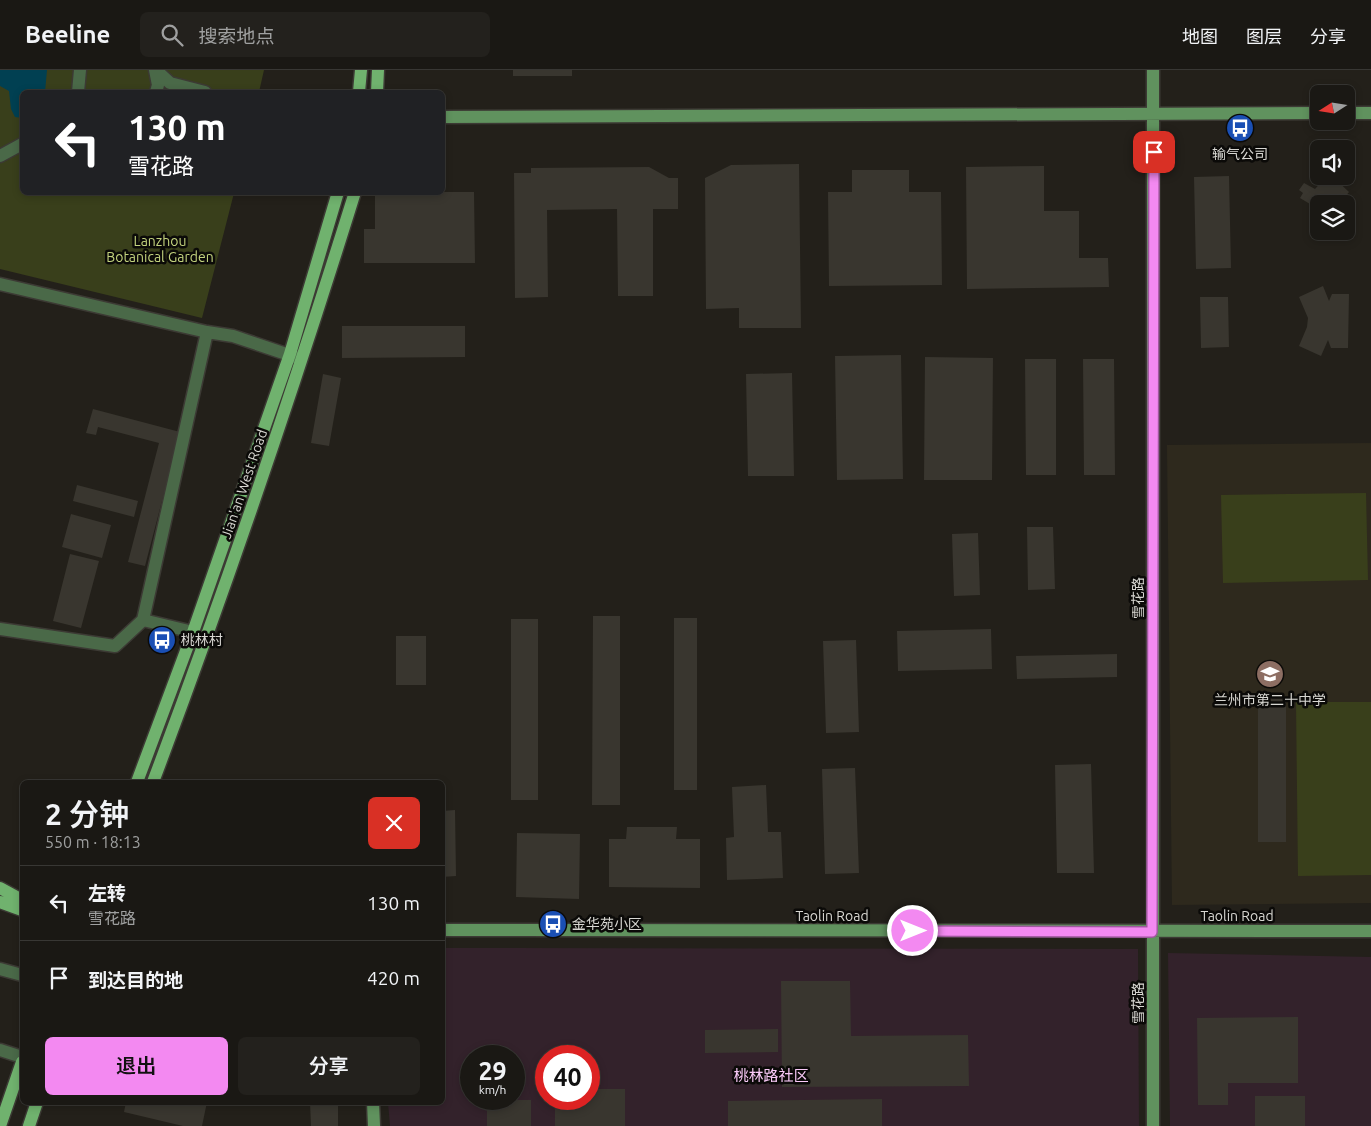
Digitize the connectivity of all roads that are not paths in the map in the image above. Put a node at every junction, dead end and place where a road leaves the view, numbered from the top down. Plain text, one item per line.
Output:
1 (80, 70) edge
2 (156, 70) edge
3 (361, 70) edge
4 (378, 70) edge
5 (1153, 70) edge
6 (78, 90) edge
7 (157, 90) edge
8 (197, 90) edge
9 (359, 90) edge
10 (377, 90) edge
11 (1310, 113) edge
12 (1355, 113) edge
13 (1371, 113) edge
14 (1154, 114) junction
15 (445, 117) edge
16 (20, 145) edge
17 (0, 156) edge
18 (337, 195) edge
19 (354, 195) edge
20 (0, 284) edge
21 (207, 332) junction
22 (290, 354) junction
23 (303, 360) junction
24 (143, 620) junction
25 (0, 629) edge
26 (193, 632) junction
27 (138, 780) edge
28 (154, 780) edge
29 (0, 888) edge
30 (20, 899) edge
31 (0, 902) edge
32 (20, 909) edge
33 (445, 930) edge
34 (1371, 931) edge
35 (1152, 932) junction
36 (0, 969) edge
37 (20, 974) edge
38 (0, 1050) edge
39 (20, 1056) edge
40 (20, 1068) edge
41 (36, 1105) edge
42 (373, 1105) edge
43 (0, 1125) edge
44 (28, 1126) edge
45 (374, 1126) edge
46 (1153, 1126) edge

1 - 6 street
2 - 7 street
2 - 8 street
3 - 9 main road
4 - 10 main road
5 - 14 street, 雪花路
11 - 14 street
12 - 13 street
14 - 15 street
14 - 35 street, 雪花路
16 - 17 street
18 - 22 main road, Jian'an West Road
19 - 23 main road, Jian'an West Road
20 - 21 street
21 - 22 street
21 - 24 street
22 - 23 street
22 - 26 main road, Jian'an West Road
23 - 28 main road, Jian'an West Road
24 - 25 street
24 - 26 street
26 - 27 main road, Jian'an West Road
29 - 30 main road
31 - 32 main road
33 - 35 street, Taolin Road
34 - 35 street, Taolin Road
35 - 46 street, 雪花路
36 - 37 street
38 - 39 street
40 - 43 main road
41 - 44 main road
42 - 45 street

